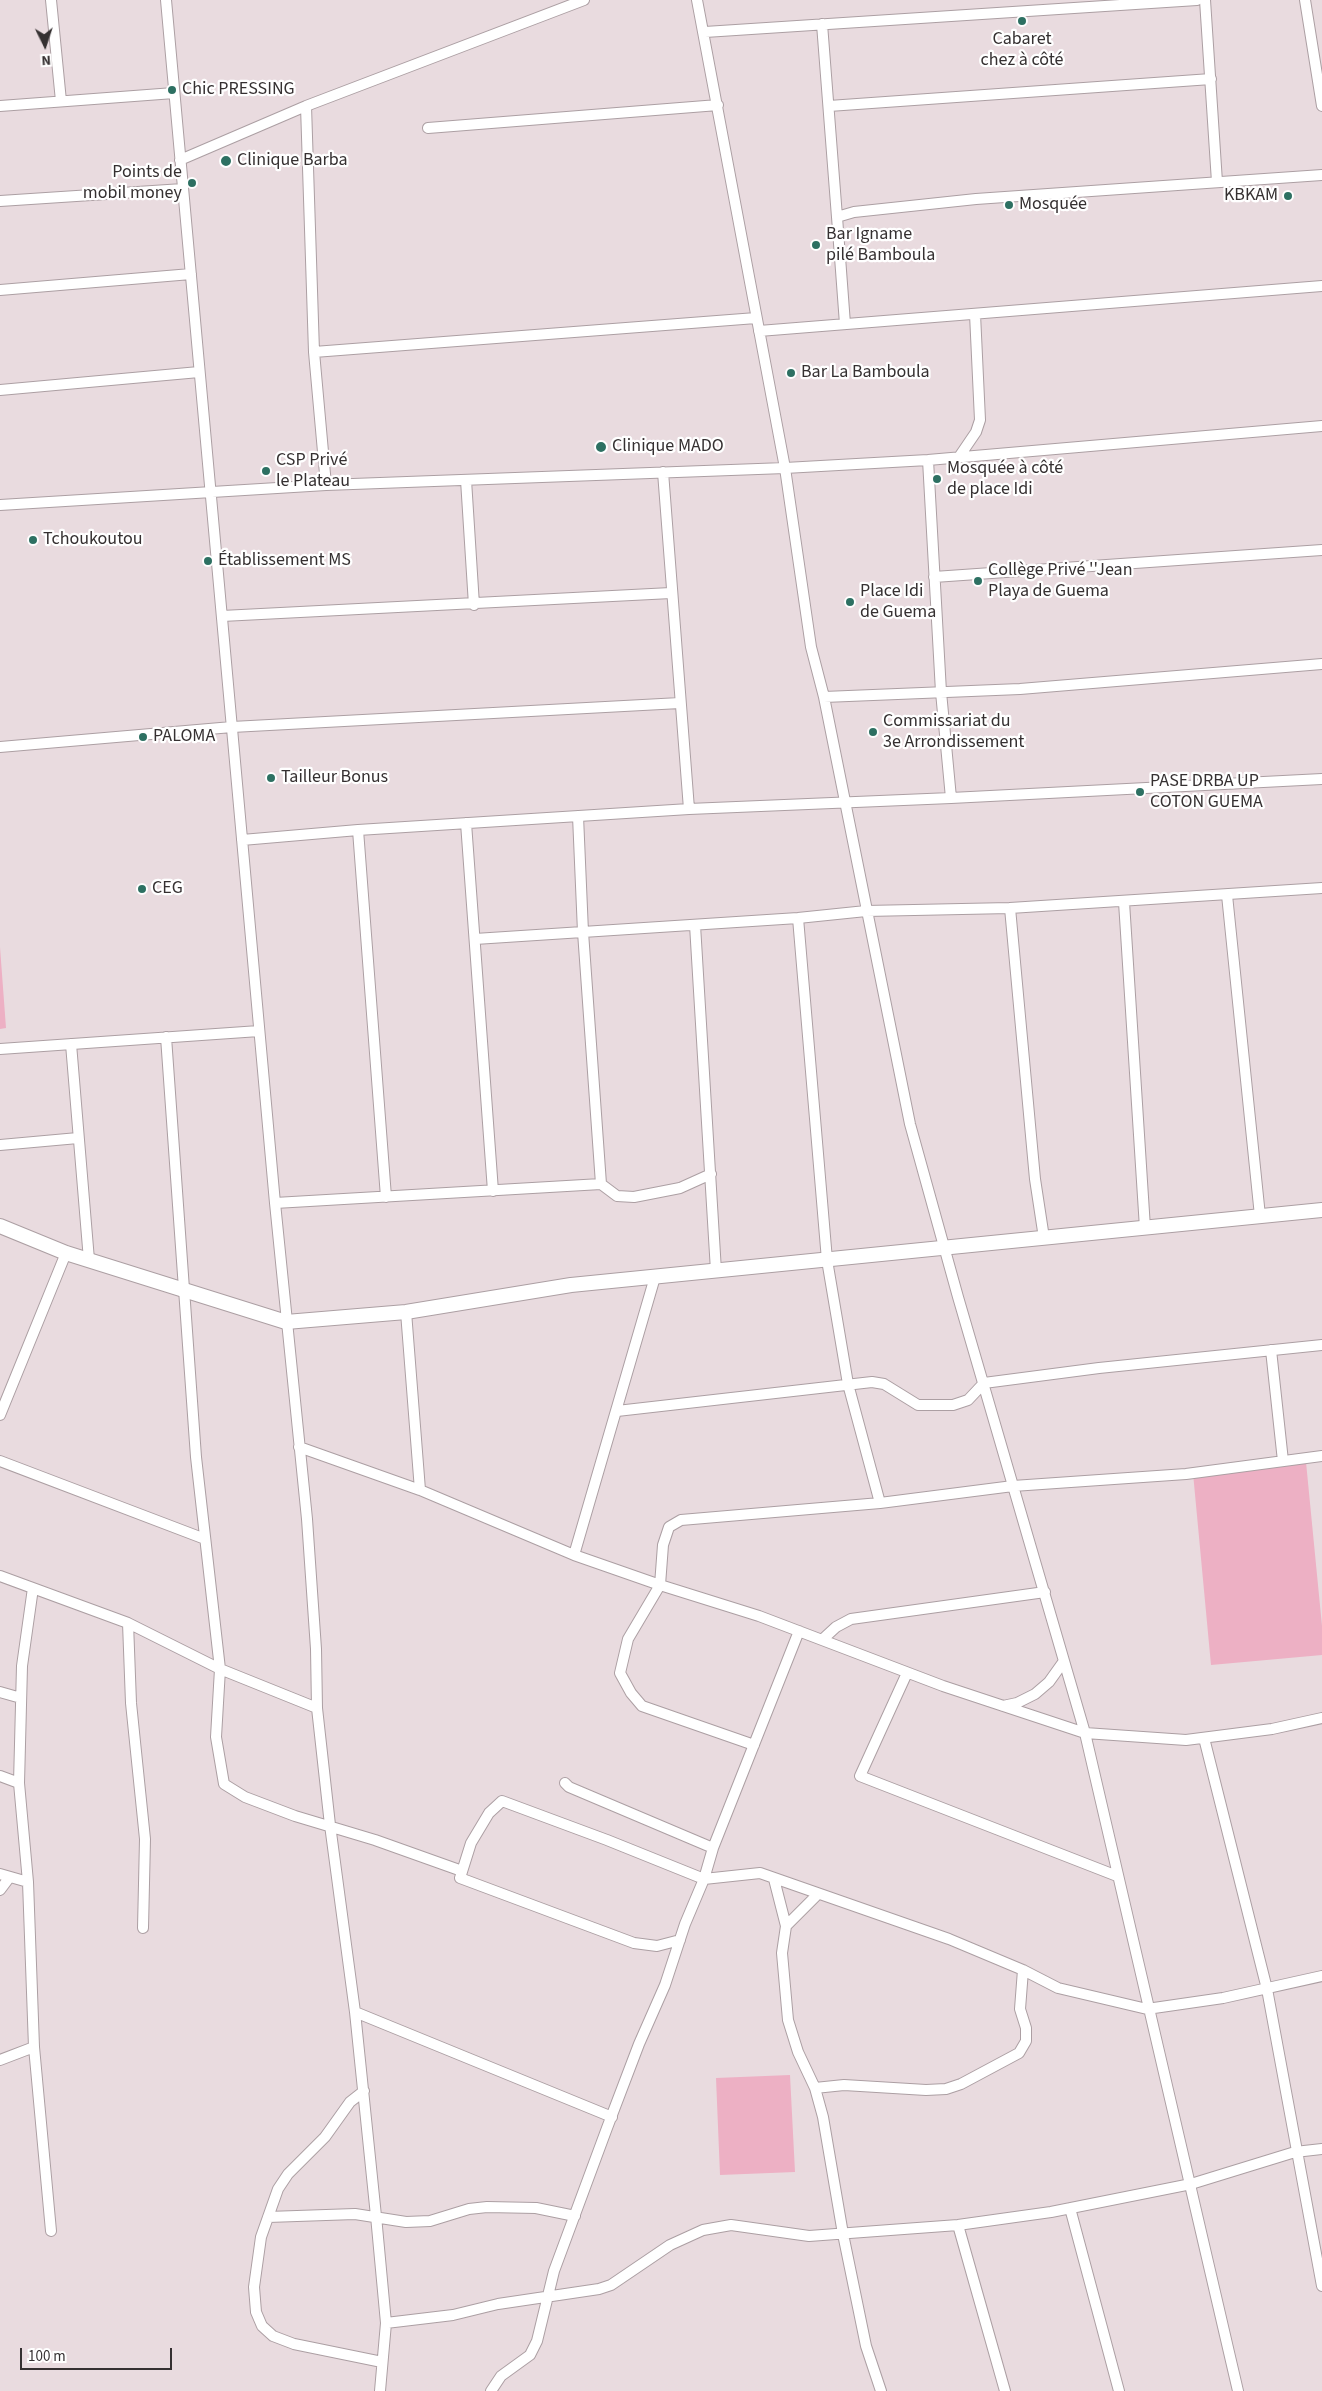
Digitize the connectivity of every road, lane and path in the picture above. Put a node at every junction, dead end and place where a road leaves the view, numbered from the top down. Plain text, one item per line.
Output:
1 (51, 0) edge
2 (166, 0) edge
3 (584, 0) edge
4 (697, 0) edge
5 (1197, 0) edge
6 (1205, 0) edge
7 (1306, 0) edge
8 (566, 3) edge
9 (822, 24) junction
10 (704, 32) junction
11 (1211, 79) junction
12 (174, 93) junction
13 (60, 102) junction
14 (718, 105) junction
15 (0, 106) edge
16 (306, 106) junction
17 (829, 106) junction
18 (1322, 106) edge
19 (428, 128) dead end
20 (180, 160) junction
21 (1322, 176) edge
22 (1217, 182) junction
23 (183, 189) junction
24 (0, 201) edge
25 (836, 216) junction
26 (191, 274) junction
27 (1322, 286) edge
28 (0, 290) edge
29 (975, 314) junction
30 (756, 318) junction
31 (844, 324) junction
32 (759, 331) junction
33 (314, 352) junction
34 (200, 372) junction
35 (0, 390) edge
36 (1322, 426) edge
37 (959, 457) junction
38 (928, 460) junction
39 (785, 468) junction
40 (664, 472) junction
41 (466, 480) junction
42 (326, 485) junction
43 (210, 491) junction
44 (0, 505) edge
45 (1322, 550) edge
46 (934, 577) junction
47 (671, 593) junction
48 (474, 605) junction
49 (222, 616) junction
50 (1322, 664) edge
51 (941, 692) junction
52 (824, 697) junction
53 (680, 703) junction
54 (232, 727) junction
55 (0, 747) edge
56 (1322, 779) edge
57 (951, 798) junction
58 (845, 803) junction
59 (689, 809) junction
60 (578, 816) junction
61 (466, 823) junction
62 (358, 830) junction
63 (242, 840) junction
64 (1322, 888) edge
65 (1227, 895) junction
66 (1124, 902) junction
67 (1010, 908) junction
68 (866, 911) junction
69 (798, 918) junction
70 (695, 925) junction
71 (583, 932) junction
72 (475, 939) junction
73 (259, 1030) junction
74 (166, 1037) junction
75 (71, 1044) junction
76 (0, 1050) edge
77 (78, 1138) junction
78 (0, 1145) edge
79 (711, 1174) junction
80 (601, 1184) junction
81 (493, 1191) junction
82 (386, 1197) junction
83 (275, 1203) junction
84 (1322, 1210) edge
85 (1260, 1216) junction
86 (0, 1226) edge
87 (1145, 1228) junction
88 (1044, 1238) junction
89 (945, 1248) junction
90 (66, 1253) junction
91 (89, 1260) junction
92 (827, 1260) junction
93 (716, 1271) junction
94 (655, 1277) junction
95 (184, 1290) junction
96 (406, 1312) junction
97 (286, 1322) junction
98 (1322, 1345) edge
99 (1271, 1350) junction
100 (984, 1383) junction
101 (848, 1384) junction
102 (617, 1411) junction
103 (0, 1414) edge
104 (298, 1447) junction
105 (1322, 1456) edge
106 (0, 1461) edge
107 (1283, 1461) junction
108 (1013, 1486) junction
109 (420, 1490) junction
110 (880, 1503) junction
111 (205, 1539) junction
112 (574, 1555) junction
113 (0, 1576) edge
114 (660, 1585) junction
115 (33, 1588) junction
116 (1045, 1592) junction
117 (128, 1623) junction
118 (799, 1631) junction
119 (823, 1640) junction
120 (1064, 1661) junction
121 (220, 1670) junction
122 (907, 1672) junction
123 (0, 1692) edge
124 (21, 1698) junction
125 (1003, 1706) junction
126 (317, 1708) junction
127 (1322, 1718) edge
128 (1085, 1733) junction
129 (1204, 1738) junction
130 (754, 1745) junction
131 (0, 1776) edge
132 (19, 1783) junction
133 (565, 1783) dead end
134 (330, 1825) junction
135 (713, 1848) junction
136 (462, 1871) junction
137 (4, 1876) edge
138 (1117, 1876) junction
139 (704, 1879) junction
140 (774, 1879) junction
141 (28, 1882) junction
142 (0, 1890) edge
143 (818, 1894) junction
144 (786, 1926) junction
145 (143, 1928) dead end
146 (680, 1940) junction
147 (1022, 1970) junction
148 (1322, 1976) edge
149 (1267, 1989) junction
150 (1148, 2009) junction
151 (355, 2012) junction
152 (34, 2047) junction
153 (0, 2060) edge
154 (816, 2088) junction
155 (364, 2091) junction
156 (612, 2117) junction
157 (1322, 2149) edge
158 (1296, 2152) junction
159 (1191, 2184) junction
160 (1070, 2208) junction
161 (376, 2216) junction
162 (575, 2216) junction
163 (268, 2217) junction
164 (958, 2225) junction
165 (51, 2231) dead end
166 (843, 2234) junction
167 (1322, 2286) edge
168 (547, 2296) junction
169 (386, 2323) junction
170 (382, 2362) junction
171 (380, 2391) edge
172 (491, 2391) edge
173 (881, 2391) edge
174 (1005, 2391) edge
175 (1119, 2391) edge
176 (1238, 2391) edge

1 - 13 street
2 - 12 street
3 - 8 street
4 - 10 street
5 - 9 street
6 - 11 street
7 - 18 street
8 - 16 street
9 - 10 street
9 - 17 street
10 - 14 street
11 - 17 street
11 - 22 street
12 - 13 street
12 - 20 street
13 - 15 street
14 - 19 street
14 - 30 street
16 - 20 street
16 - 33 street
17 - 25 street
20 - 23 street
21 - 22 street
22 - 25 street
23 - 24 street
23 - 26 street
25 - 31 street
26 - 28 street
26 - 34 street
27 - 29 street
29 - 31 street
29 - 37 street
30 - 32 street
30 - 33 street
31 - 32 street
32 - 39 street
33 - 42 street
34 - 35 street
34 - 43 street
36 - 37 street
37 - 38 street
38 - 39 street
38 - 46 street
39 - 40 street
39 - 52 street
40 - 41 street
40 - 47 street
41 - 42 street
41 - 48 street
42 - 43 street
43 - 44 street
43 - 49 street
45 - 46 street
46 - 51 street
47 - 48 street
47 - 53 street
48 - 49 street
49 - 54 street
50 - 51 street
51 - 52 street
51 - 57 street
52 - 58 street
53 - 54 street
53 - 59 street
54 - 55 street
54 - 63 street
56 - 57 street
57 - 58 street
58 - 59 street
58 - 68 street
59 - 60 street
60 - 61 street
60 - 71 street
61 - 62 street
61 - 72 street
62 - 63 street
62 - 82 street
63 - 73 street
64 - 65 street
65 - 66 street
65 - 85 street
66 - 67 street
66 - 87 street
67 - 68 street
67 - 88 street
68 - 69 street
68 - 89 street
69 - 70 street
69 - 92 street
70 - 71 street
70 - 79 street
71 - 72 street
71 - 80 street
72 - 81 street
73 - 74 street
73 - 83 street
74 - 75 street
74 - 95 street
75 - 76 street
75 - 77 street
77 - 78 street
77 - 91 street
79 - 80 street
79 - 93 street
80 - 81 street
81 - 82 street
82 - 83 street
83 - 97 street
84 - 85 street
85 - 87 street
86 - 90 street
87 - 88 street
88 - 89 street
89 - 92 street
89 - 100 street
90 - 91 street
90 - 103 street
91 - 95 street
92 - 93 street
92 - 101 street
93 - 94 street
94 - 96 street
94 - 102 street
95 - 97 street
95 - 111 street
96 - 97 street
96 - 109 street
97 - 104 street
98 - 99 street
99 - 100 street
99 - 107 street
100 - 101 street
100 - 108 street
101 - 102 street
101 - 110 street
102 - 112 street
104 - 109 street
104 - 126 street
105 - 107 street
106 - 111 street
107 - 108 street
108 - 110 street
108 - 116 street
109 - 112 street
110 - 114 street
111 - 121 street
112 - 114 street
113 - 115 street
114 - 118 street
114 - 130 street
115 - 117 street
115 - 124 street
116 - 119 street
116 - 120 street
117 - 121 street
117 - 145 street
118 - 119 street
118 - 130 street
119 - 122 street
120 - 125 street
120 - 128 street
121 - 126 street
121 - 134 street
122 - 125 street
122 - 138 street
123 - 124 street
124 - 132 street
125 - 128 street
126 - 134 street
127 - 129 street
128 - 129 street
128 - 138 street
129 - 149 street
130 - 135 street
131 - 132 street
132 - 141 street
133 - 135 street
134 - 136 street
134 - 151 street
135 - 139 street
136 - 139 street
136 - 146 street
137 - 141 street
137 - 142 street
138 - 150 street
139 - 140 street
139 - 146 street
140 - 143 street
140 - 144 street
141 - 152 street
143 - 144 street
143 - 147 street
144 - 154 street
146 - 156 street
147 - 150 street
147 - 154 street
148 - 149 street
149 - 150 street
149 - 158 street
150 - 159 street
151 - 155 street
151 - 156 street
152 - 153 street
152 - 165 street
154 - 166 street
155 - 161 street
155 - 163 street
156 - 162 street
157 - 158 street
158 - 159 street
158 - 167 street
159 - 160 street
159 - 176 street
160 - 164 street
160 - 175 street
161 - 162 street
161 - 163 street
161 - 169 street
162 - 168 street
163 - 170 street
164 - 166 street
164 - 174 street
166 - 168 street
166 - 173 street
168 - 169 street
168 - 172 street
169 - 170 street
170 - 171 street

